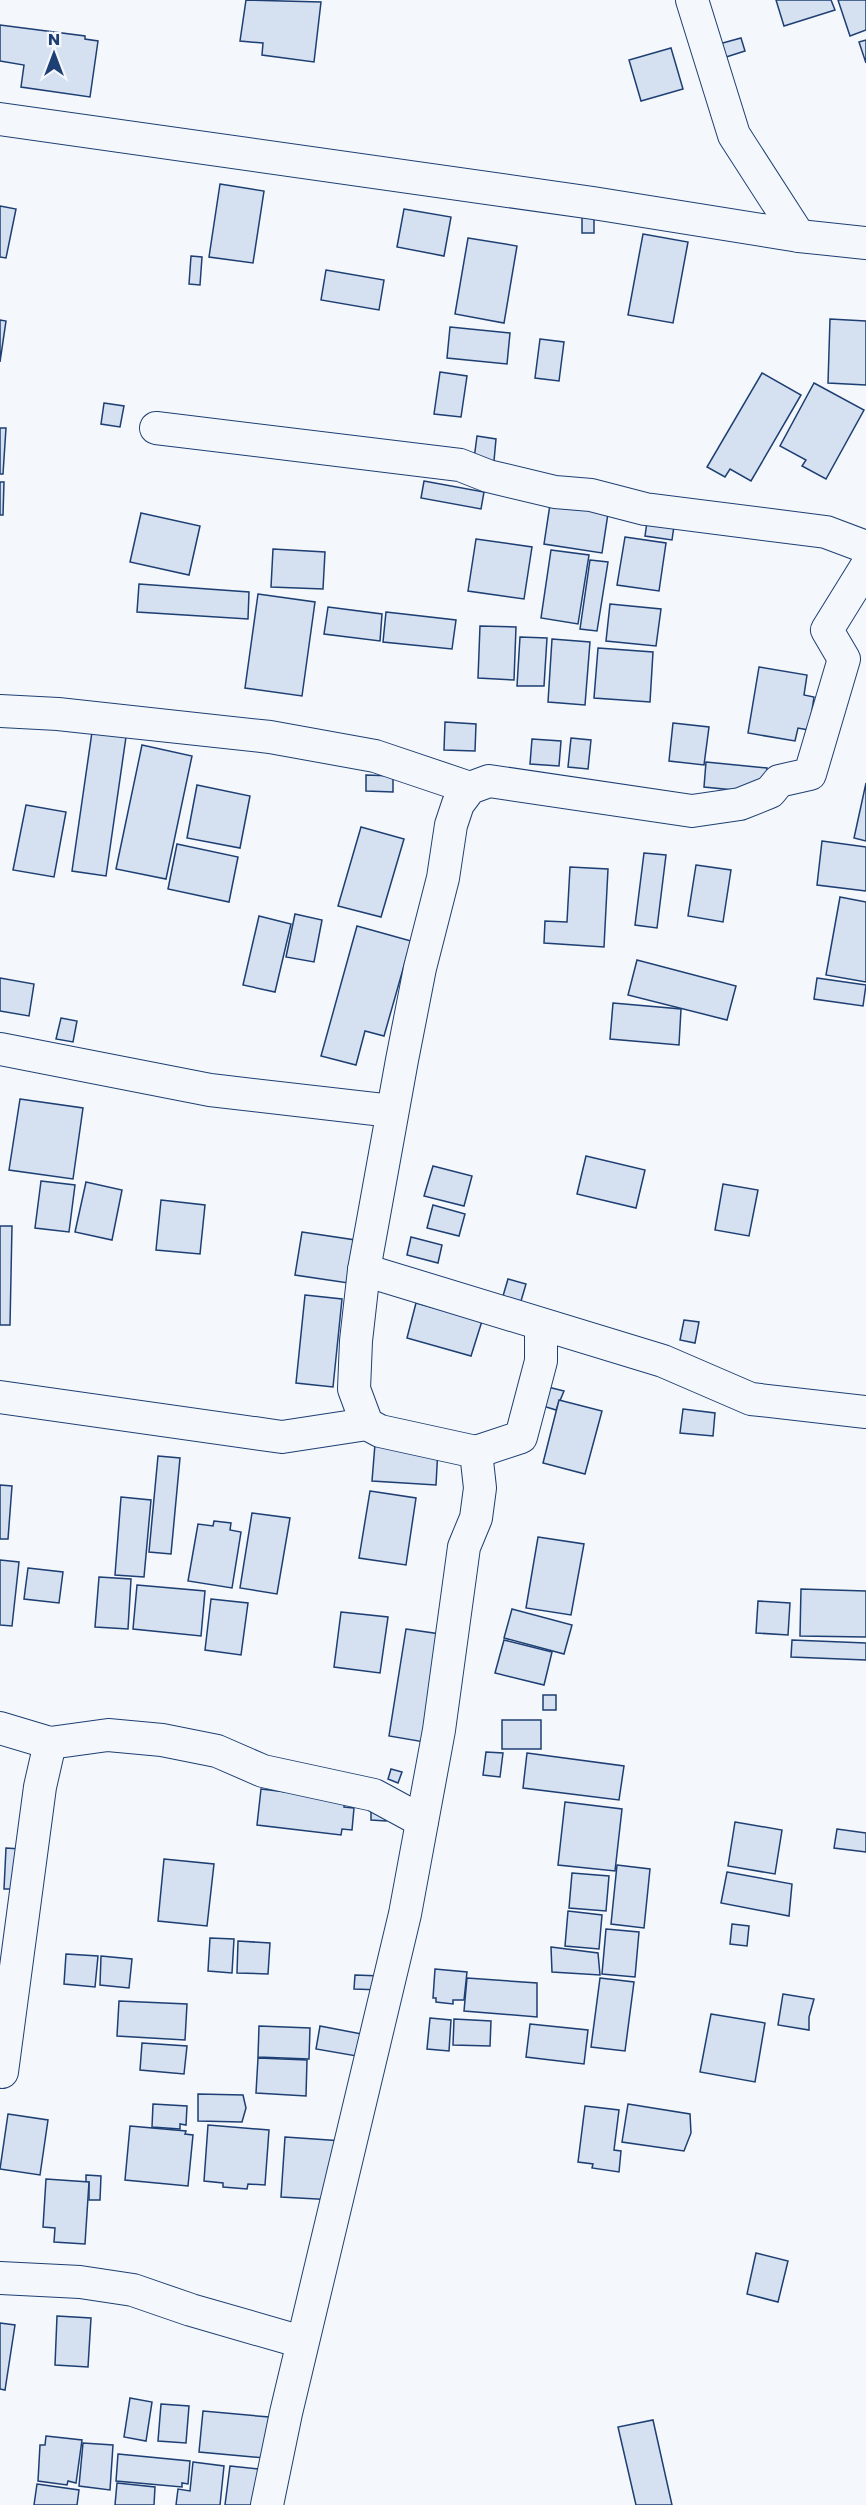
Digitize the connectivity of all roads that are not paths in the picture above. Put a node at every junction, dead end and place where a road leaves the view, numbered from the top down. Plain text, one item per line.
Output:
1 (692, 0) edge
2 (0, 120) edge
3 (799, 236) junction
4 (866, 243) edge
5 (156, 428) dead end
6 (866, 547) edge
7 (866, 567) edge
8 (855, 661) edge
9 (0, 711) edge
10 (470, 788) junction
11 (0, 1049) edge
12 (392, 1111) junction
13 (364, 1270) junction
14 (541, 1326) junction
15 (0, 1397) edge
16 (866, 1412) edge
17 (367, 1424) junction
18 (476, 1452) junction
19 (0, 1728) edge
20 (50, 1743) junction
21 (422, 1821) junction
22 (2, 2072) dead end
23 (0, 2278) edge
24 (302, 2342) junction
25 (267, 2505) edge

1 - 3 street
2 - 3 street
3 - 4 street
5 - 6 street
7 - 8 street
8 - 10 street
9 - 10 street
10 - 12 street
11 - 12 street
12 - 13 street
13 - 14 street
13 - 17 street
14 - 16 street
14 - 18 street
15 - 17 street
17 - 18 street
18 - 21 street
19 - 20 street
20 - 21 street
20 - 22 street
21 - 24 street
23 - 24 street
24 - 25 street

